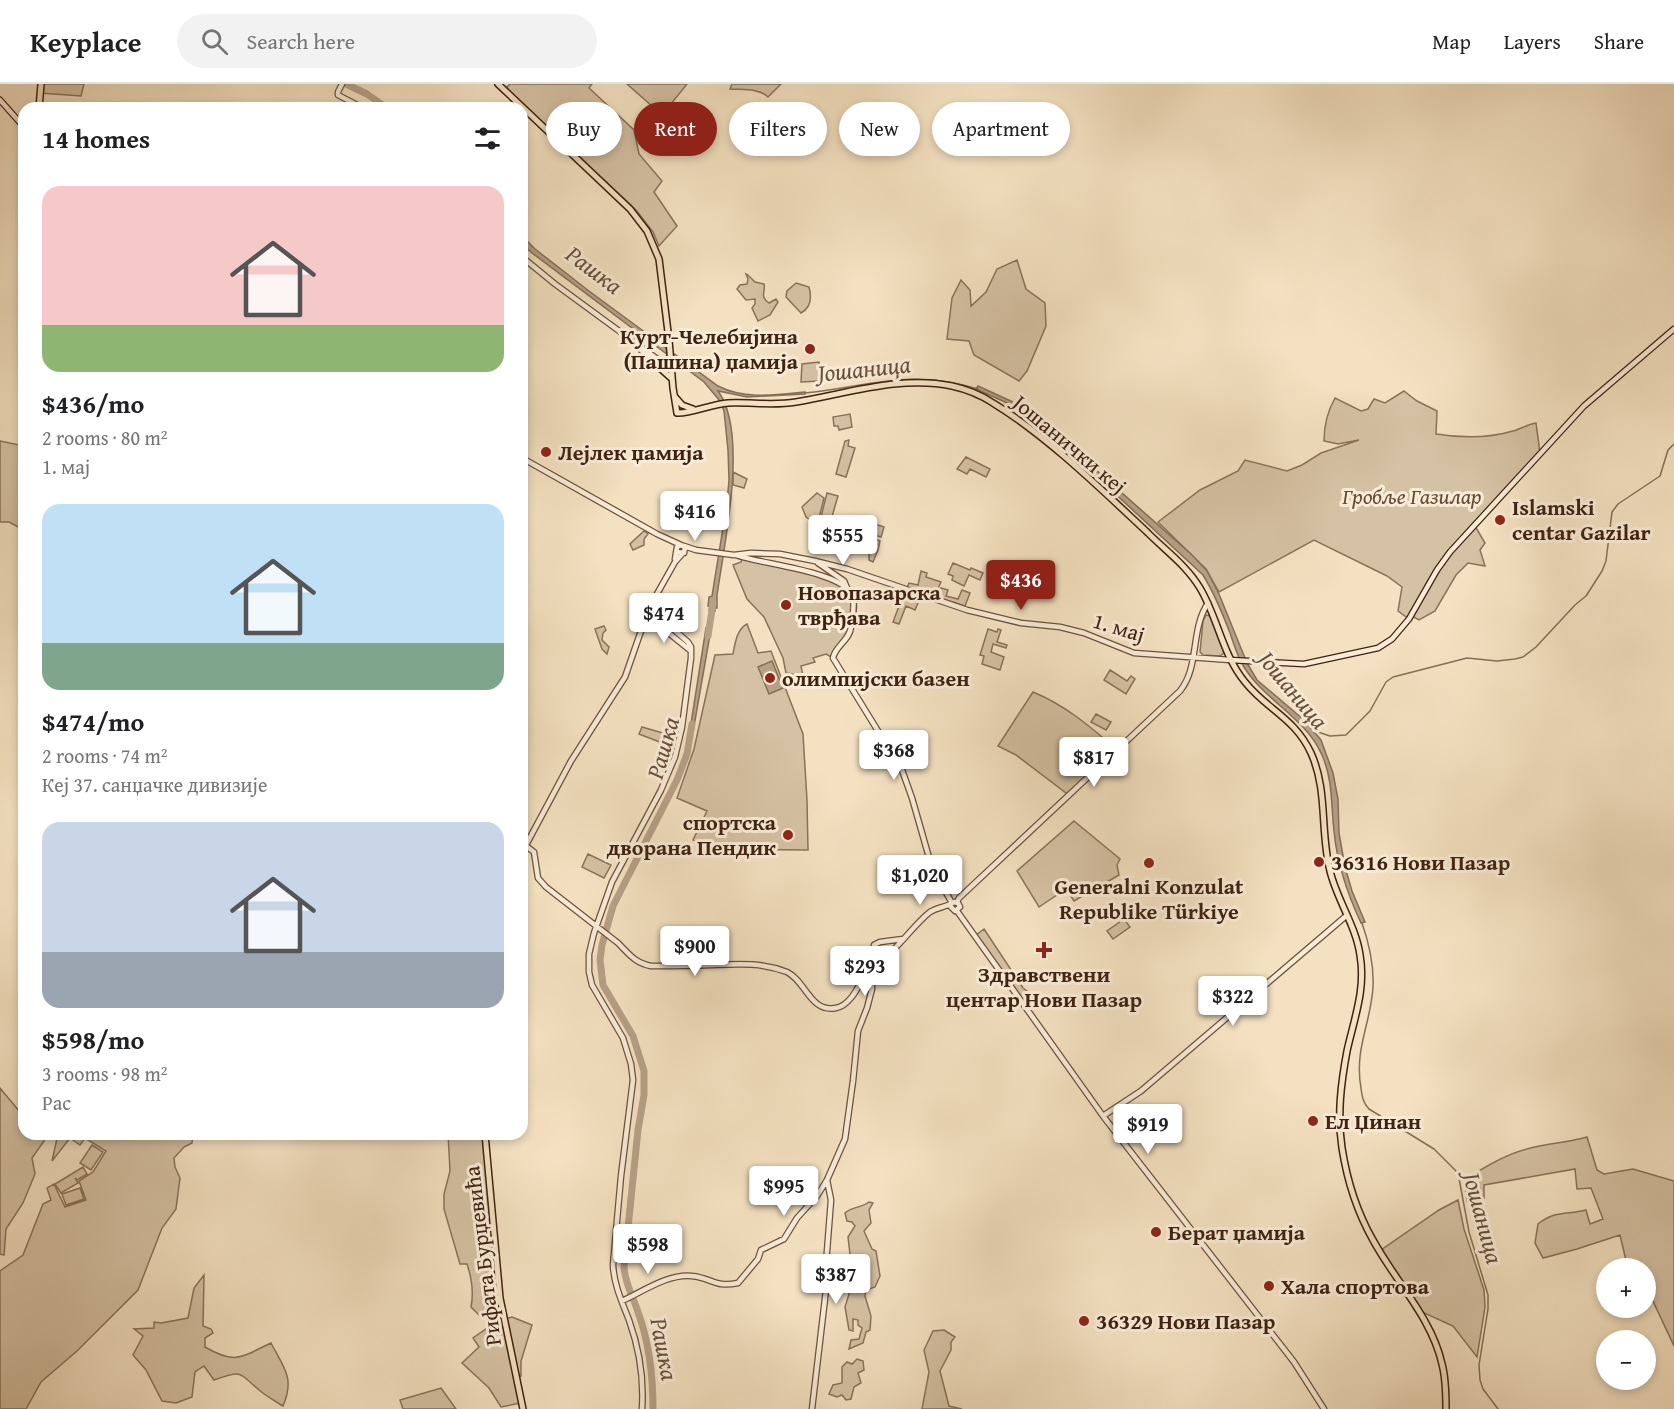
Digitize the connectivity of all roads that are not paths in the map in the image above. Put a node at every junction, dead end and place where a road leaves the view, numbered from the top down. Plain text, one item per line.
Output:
1 (41, 84) edge
2 (342, 84) edge
3 (498, 84) edge
4 (0, 100) edge
5 (40, 102) edge
6 (351, 102) edge
7 (517, 102) edge
8 (528, 112) edge
9 (18, 119) edge
10 (528, 262) edge
11 (1674, 329) edge
12 (634, 342) junction
13 (666, 361) junction
14 (661, 369) junction
15 (671, 369) junction
16 (671, 378) junction
17 (674, 395) junction
18 (694, 409) junction
19 (528, 461) edge
20 (681, 549) junction
21 (736, 555) junction
22 (815, 561) junction
23 (836, 574) junction
24 (832, 580) junction
25 (847, 588) junction
26 (651, 603) junction
27 (1208, 603) junction
28 (1193, 656) junction
29 (1230, 660) junction
30 (528, 837) edge
31 (528, 847) edge
32 (953, 904) junction
33 (957, 911) junction
34 (1346, 916) junction
35 (598, 928) junction
36 (903, 939) junction
37 (871, 966) junction
38 (1103, 1116) junction
39 (486, 1140) edge
40 (827, 1180) junction
41 (623, 1301) junction
42 (523, 1409) edge
43 (642, 1409) edge
44 (812, 1409) edge
45 (1324, 1409) edge
46 (1446, 1409) edge

1 - 5 main road
2 - 6 street
3 - 7 main road
4 - 9 street
8 - 13 main road
10 - 12 street
11 - 29 street, 1. мај
12 - 13 street
12 - 14 street
13 - 15 main road
13 - 15 street
14 - 15 street
14 - 16 main road
15 - 16 main road
16 - 17 main road
17 - 18 main road
17 - 18 main road, Јошанички кеј
18 - 27 main road, Јошанички кеј
19 - 20 street, 1. мај
20 - 21 street, 1. мај
20 - 26 street
21 - 22 street, 1. мај
21 - 24 street
22 - 23 street
22 - 28 street, 1. мај
23 - 24 street
23 - 25 street
24 - 25 street
25 - 32 street
26 - 30 street
26 - 35 street
27 - 28 street
27 - 29 main road, Јошанички кеј
28 - 29 street, 1. мај
28 - 32 street
29 - 34 main road, Јошанички кеј
31 - 35 street
32 - 33 street
32 - 33 street
32 - 36 street
33 - 38 street
34 - 38 street
34 - 46 main road, Јошанички кеј
35 - 37 street
35 - 41 street
36 - 37 street
36 - 37 street
37 - 40 street
38 - 45 street
39 - 42 main road, Рифата Бурџевића
40 - 41 street
40 - 44 street
41 - 43 street

